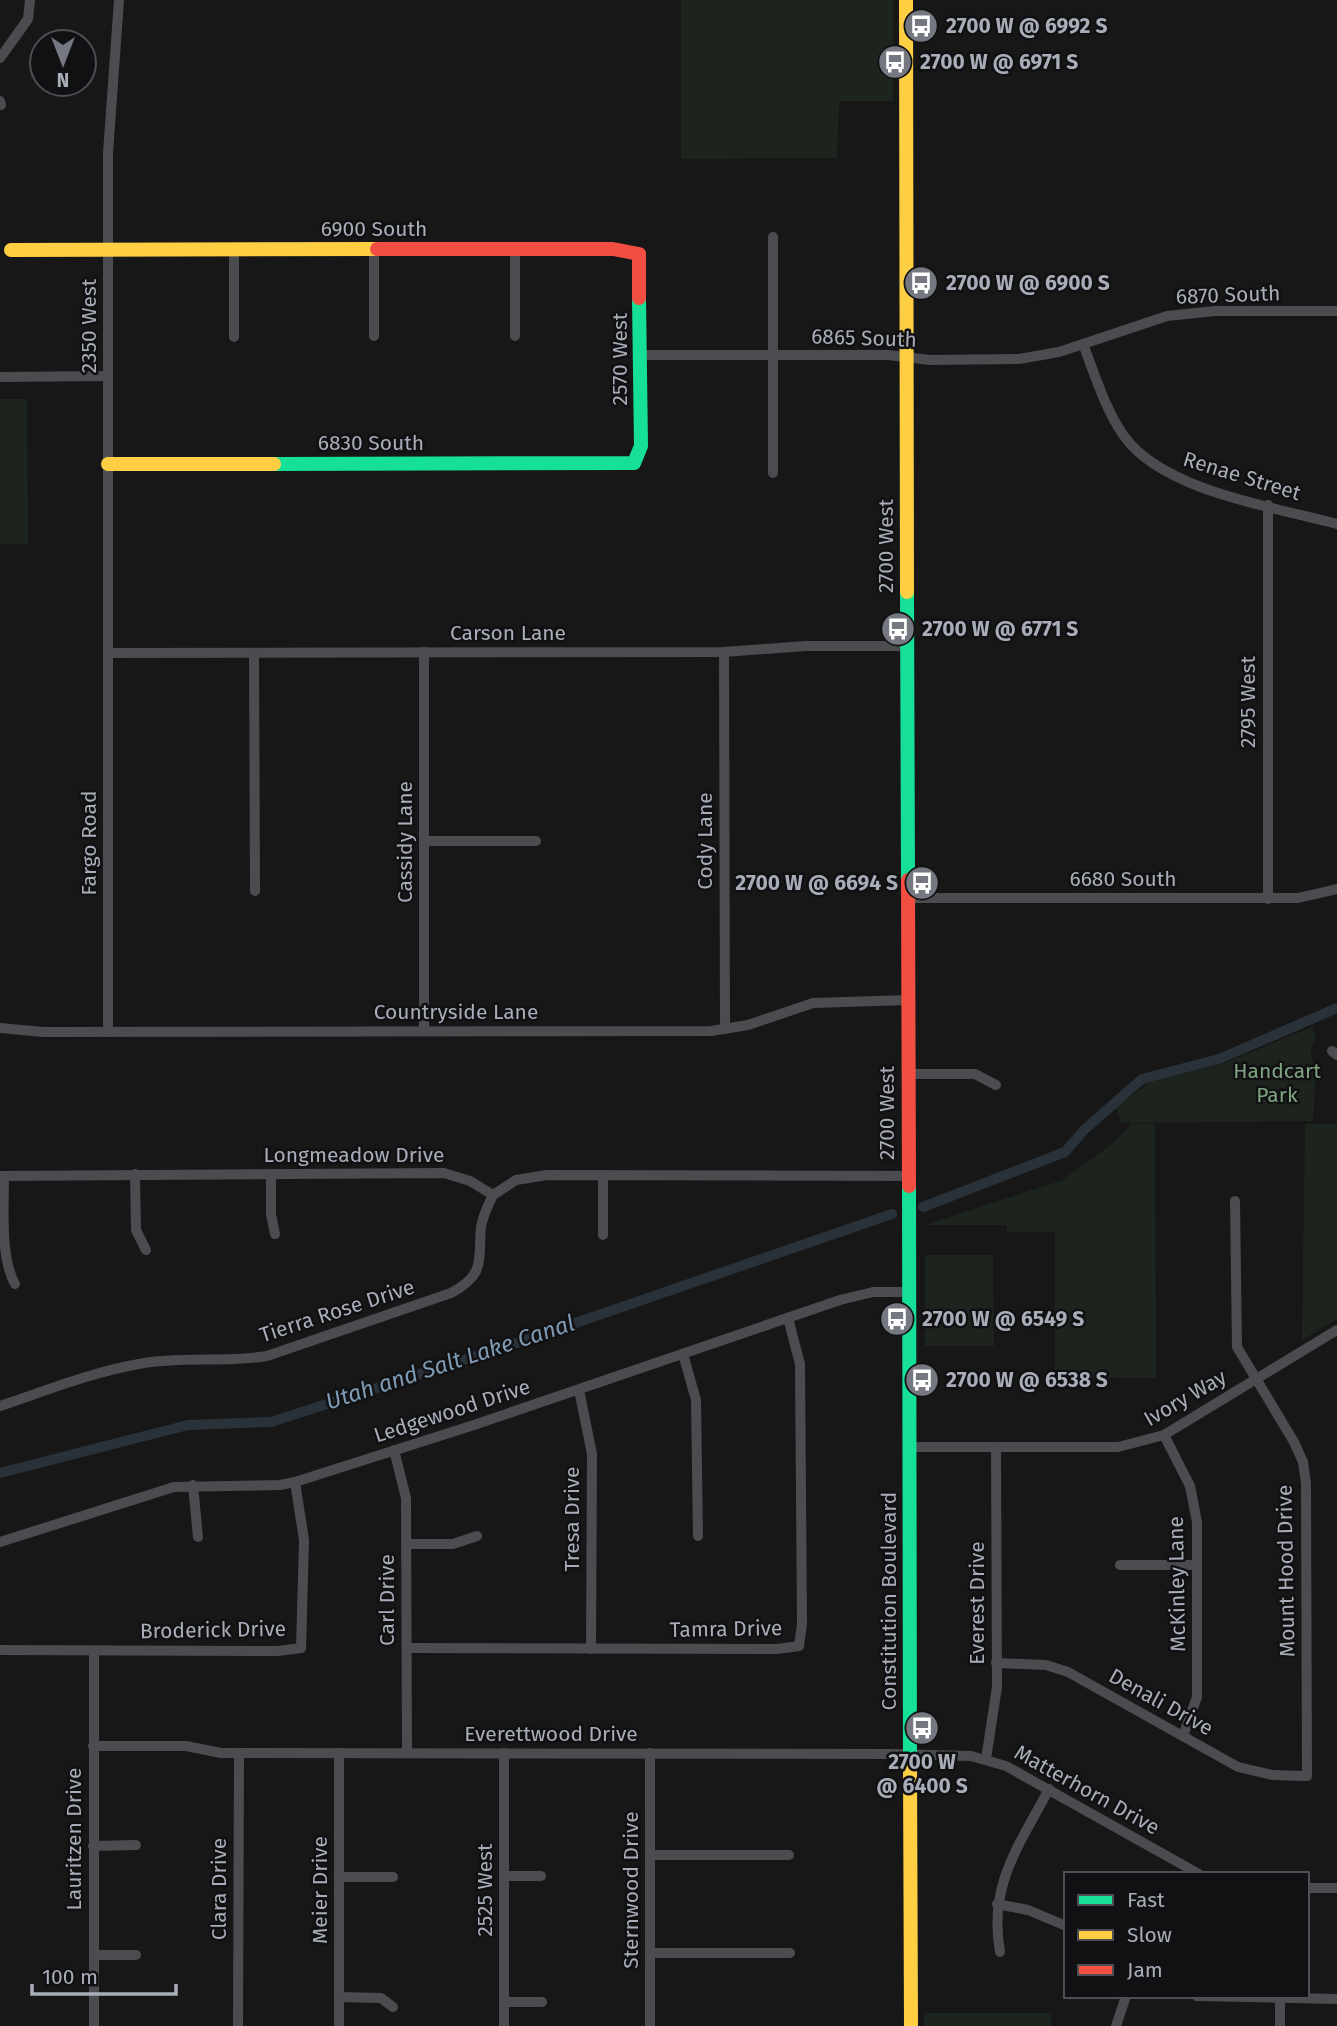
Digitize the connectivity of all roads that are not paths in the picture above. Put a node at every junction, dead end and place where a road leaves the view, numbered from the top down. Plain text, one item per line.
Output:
1 (30, 0) edge
2 (119, 0) edge
3 (906, 0) edge
4 (0, 58) edge
5 (773, 237) dead end
6 (514, 249) junction
7 (11, 250) dead end
8 (108, 250) junction
9 (234, 250) junction
10 (374, 250) junction
11 (639, 254) joint
12 (1337, 312) edge
13 (374, 336) dead end
14 (515, 336) dead end
15 (234, 337) dead end
16 (1083, 344) junction
17 (642, 355) junction
18 (773, 355) junction
19 (906, 358) junction
20 (108, 376) junction
21 (0, 377) edge
22 (634, 463) joint
23 (108, 464) junction
24 (773, 473) dead end
25 (1268, 505) junction
26 (1337, 524) edge
27 (908, 646) junction
28 (424, 652) junction
29 (724, 652) junction
30 (108, 653) junction
31 (254, 653) junction
32 (424, 841) junction
33 (536, 841) dead end
34 (1337, 889) edge
35 (255, 891) dead end
36 (908, 898) junction
37 (1268, 899) junction
38 (908, 1000) junction
39 (0, 1028) edge
40 (725, 1029) junction
41 (424, 1031) junction
42 (108, 1032) junction
43 (908, 1074) junction
44 (996, 1085) dead end
45 (135, 1174) junction
46 (271, 1174) junction
47 (603, 1175) junction
48 (2, 1176) edge
49 (909, 1176) junction
50 (493, 1195) junction
51 (1234, 1201) dead end
52 (275, 1234) dead end
53 (603, 1235) dead end
54 (146, 1250) dead end
55 (15, 1284) dead end
56 (909, 1292) junction
57 (788, 1318) junction
58 (1337, 1330) edge
59 (683, 1354) junction
60 (1256, 1379) junction
61 (579, 1390) junction
62 (0, 1406) edge
63 (1164, 1435) junction
64 (910, 1447) junction
65 (996, 1447) junction
66 (394, 1450) junction
67 (295, 1482) junction
68 (193, 1485) junction
69 (477, 1536) dead end
70 (698, 1536) dead end
71 (198, 1538) dead end
72 (0, 1542) edge
73 (407, 1544) junction
74 (1121, 1565) dead end
75 (1197, 1565) junction
76 (407, 1648) junction
77 (591, 1649) junction
78 (0, 1650) edge
79 (94, 1651) junction
80 (996, 1663) junction
81 (1183, 1736) junction
82 (93, 1746) junction
83 (239, 1753) junction
84 (339, 1753) junction
85 (407, 1753) junction
86 (504, 1753) junction
87 (650, 1753) junction
88 (910, 1754) junction
89 (986, 1759) junction
90 (1307, 1776) joint
91 (1049, 1789) junction
92 (136, 1845) dead end
93 (93, 1846) junction
94 (650, 1855) junction
95 (789, 1855) dead end
96 (1195, 1872) edge
97 (504, 1876) junction
98 (339, 1877) junction
99 (393, 1877) dead end
100 (541, 1877) dead end
101 (1309, 1888) edge
102 (1337, 1888) edge
103 (997, 1904) junction
104 (1064, 1925) edge
105 (1000, 1952) dead end
106 (650, 1953) junction
107 (790, 1953) dead end
108 (94, 1955) junction
109 (136, 1955) dead end
110 (340, 1997) junction
111 (1125, 1998) edge
112 (1252, 1998) edge
113 (1280, 1999) junction
114 (1337, 1999) edge
115 (504, 2002) junction
116 (542, 2002) dead end
117 (393, 2007) dead end
118 (94, 2026) edge
119 (239, 2026) edge
120 (340, 2026) edge
121 (504, 2026) edge
122 (650, 2026) edge
123 (911, 2026) edge
124 (1116, 2026) edge
125 (1280, 2026) edge

1 - 4 street
2 - 8 street, 2350 West
3 - 19 main road, 2700 West
5 - 18 street
6 - 10 main road, 6900 South
6 - 11 main road, 6900 South
6 - 14 street
7 - 8 main road, 6900 South
8 - 9 main road, 6900 South
8 - 20 street, 2350 West
9 - 10 main road, 6900 South
9 - 15 street
10 - 13 street
11 - 17 main road, 2570 West
12 - 16 street, 6870 South
16 - 19 street, 6865 South
16 - 25 street, Renae Street
17 - 18 street, 6865 South
17 - 22 main road, 2570 West
18 - 19 street, 6865 South
18 - 24 street
19 - 27 main road, 2700 West
20 - 21 street
20 - 23 street, 2350 West
22 - 23 main road, 6830 South
23 - 30 street, 2350 West
25 - 26 street, Renae Street
25 - 37 street, 2795 West
27 - 29 street, Carson Lane
27 - 36 main road, 2700 West
28 - 29 street, Carson Lane
28 - 31 street, Carson Lane
28 - 32 street, Cassidy Lane
29 - 40 street, Cody Lane
30 - 31 street, Carson Lane
30 - 42 street, Fargo Road
31 - 35 street
32 - 33 street
32 - 41 street, Cassidy Lane
34 - 37 street, 6680 South
36 - 37 street, 6680 South
36 - 38 main road, 2700 West
38 - 40 street, Countryside Lane
38 - 43 main road, 2700 West
39 - 42 street, Countryside Lane
40 - 41 street, Countryside Lane
41 - 42 street, Countryside Lane
43 - 44 street
43 - 49 main road, 2700 West
45 - 46 street, Longmeadow Drive
45 - 48 street, Longmeadow Drive
45 - 54 street
46 - 50 street, Longmeadow Drive
46 - 52 street
47 - 49 street
47 - 50 street
47 - 53 street
48 - 55 street
49 - 56 main road, Constitution Boulevard
50 - 62 street, Tierra Rose Drive
51 - 60 street, Mount Hood Drive
56 - 57 street, Ledgewood Drive
56 - 64 main road, Constitution Boulevard
57 - 59 street, Ledgewood Drive
57 - 77 street, Tamra Drive
58 - 60 street, Ivory Way
59 - 61 street, Ledgewood Drive
59 - 70 street
60 - 63 street, Ivory Way
60 - 90 street, Mount Hood Drive
61 - 66 street, Ledgewood Drive
61 - 77 street, Tresa Drive
63 - 65 street, Ivory Way
63 - 75 street, McKinley Lane
64 - 65 street, Ivory Way
64 - 88 main road, Constitution Boulevard
65 - 80 street, Everest Drive
66 - 67 street, Ledgewood Drive
66 - 73 street, Carl Drive
67 - 68 street, Ledgewood Drive
67 - 79 street, Broderick Drive
68 - 71 street
68 - 72 street, Ledgewood Drive
69 - 73 street
73 - 76 street, Carl Drive
74 - 75 street
75 - 81 street, McKinley Lane
76 - 77 street, Tamra Drive
76 - 85 street, Carl Drive
78 - 79 street, Broderick Drive
79 - 82 street, Lauritzen Drive
80 - 81 street, Denali Drive
80 - 89 street, Everest Drive
81 - 90 street, Denali Drive
82 - 83 street, Everettwood Drive
82 - 93 street, Lauritzen Drive
83 - 84 street, Everettwood Drive
83 - 119 street, Clara Drive
84 - 85 street, Everettwood Drive
84 - 98 street, Meier Drive
85 - 86 street, Everettwood Drive
86 - 87 street, Everettwood Drive
86 - 97 street, 2525 West
87 - 88 street, Everettwood Drive
87 - 94 street, Sternwood Drive
88 - 89 street, Matterhorn Drive
88 - 123 main road, Constitution Boulevard
89 - 91 street, Matterhorn Drive
91 - 96 street, Matterhorn Drive
91 - 103 street
92 - 93 street
93 - 108 street, Lauritzen Drive
94 - 95 street
94 - 106 street, Sternwood Drive
97 - 100 street
97 - 115 street, 2525 West
98 - 99 street
98 - 110 street, Meier Drive
101 - 102 street
103 - 104 street
103 - 105 street
106 - 107 street
106 - 122 street, Sternwood Drive
108 - 109 street
108 - 118 street, Lauritzen Drive
110 - 117 street
110 - 120 street, Meier Drive
111 - 124 street
112 - 113 street
113 - 114 street
113 - 125 street
115 - 116 street
115 - 121 street, 2525 West

